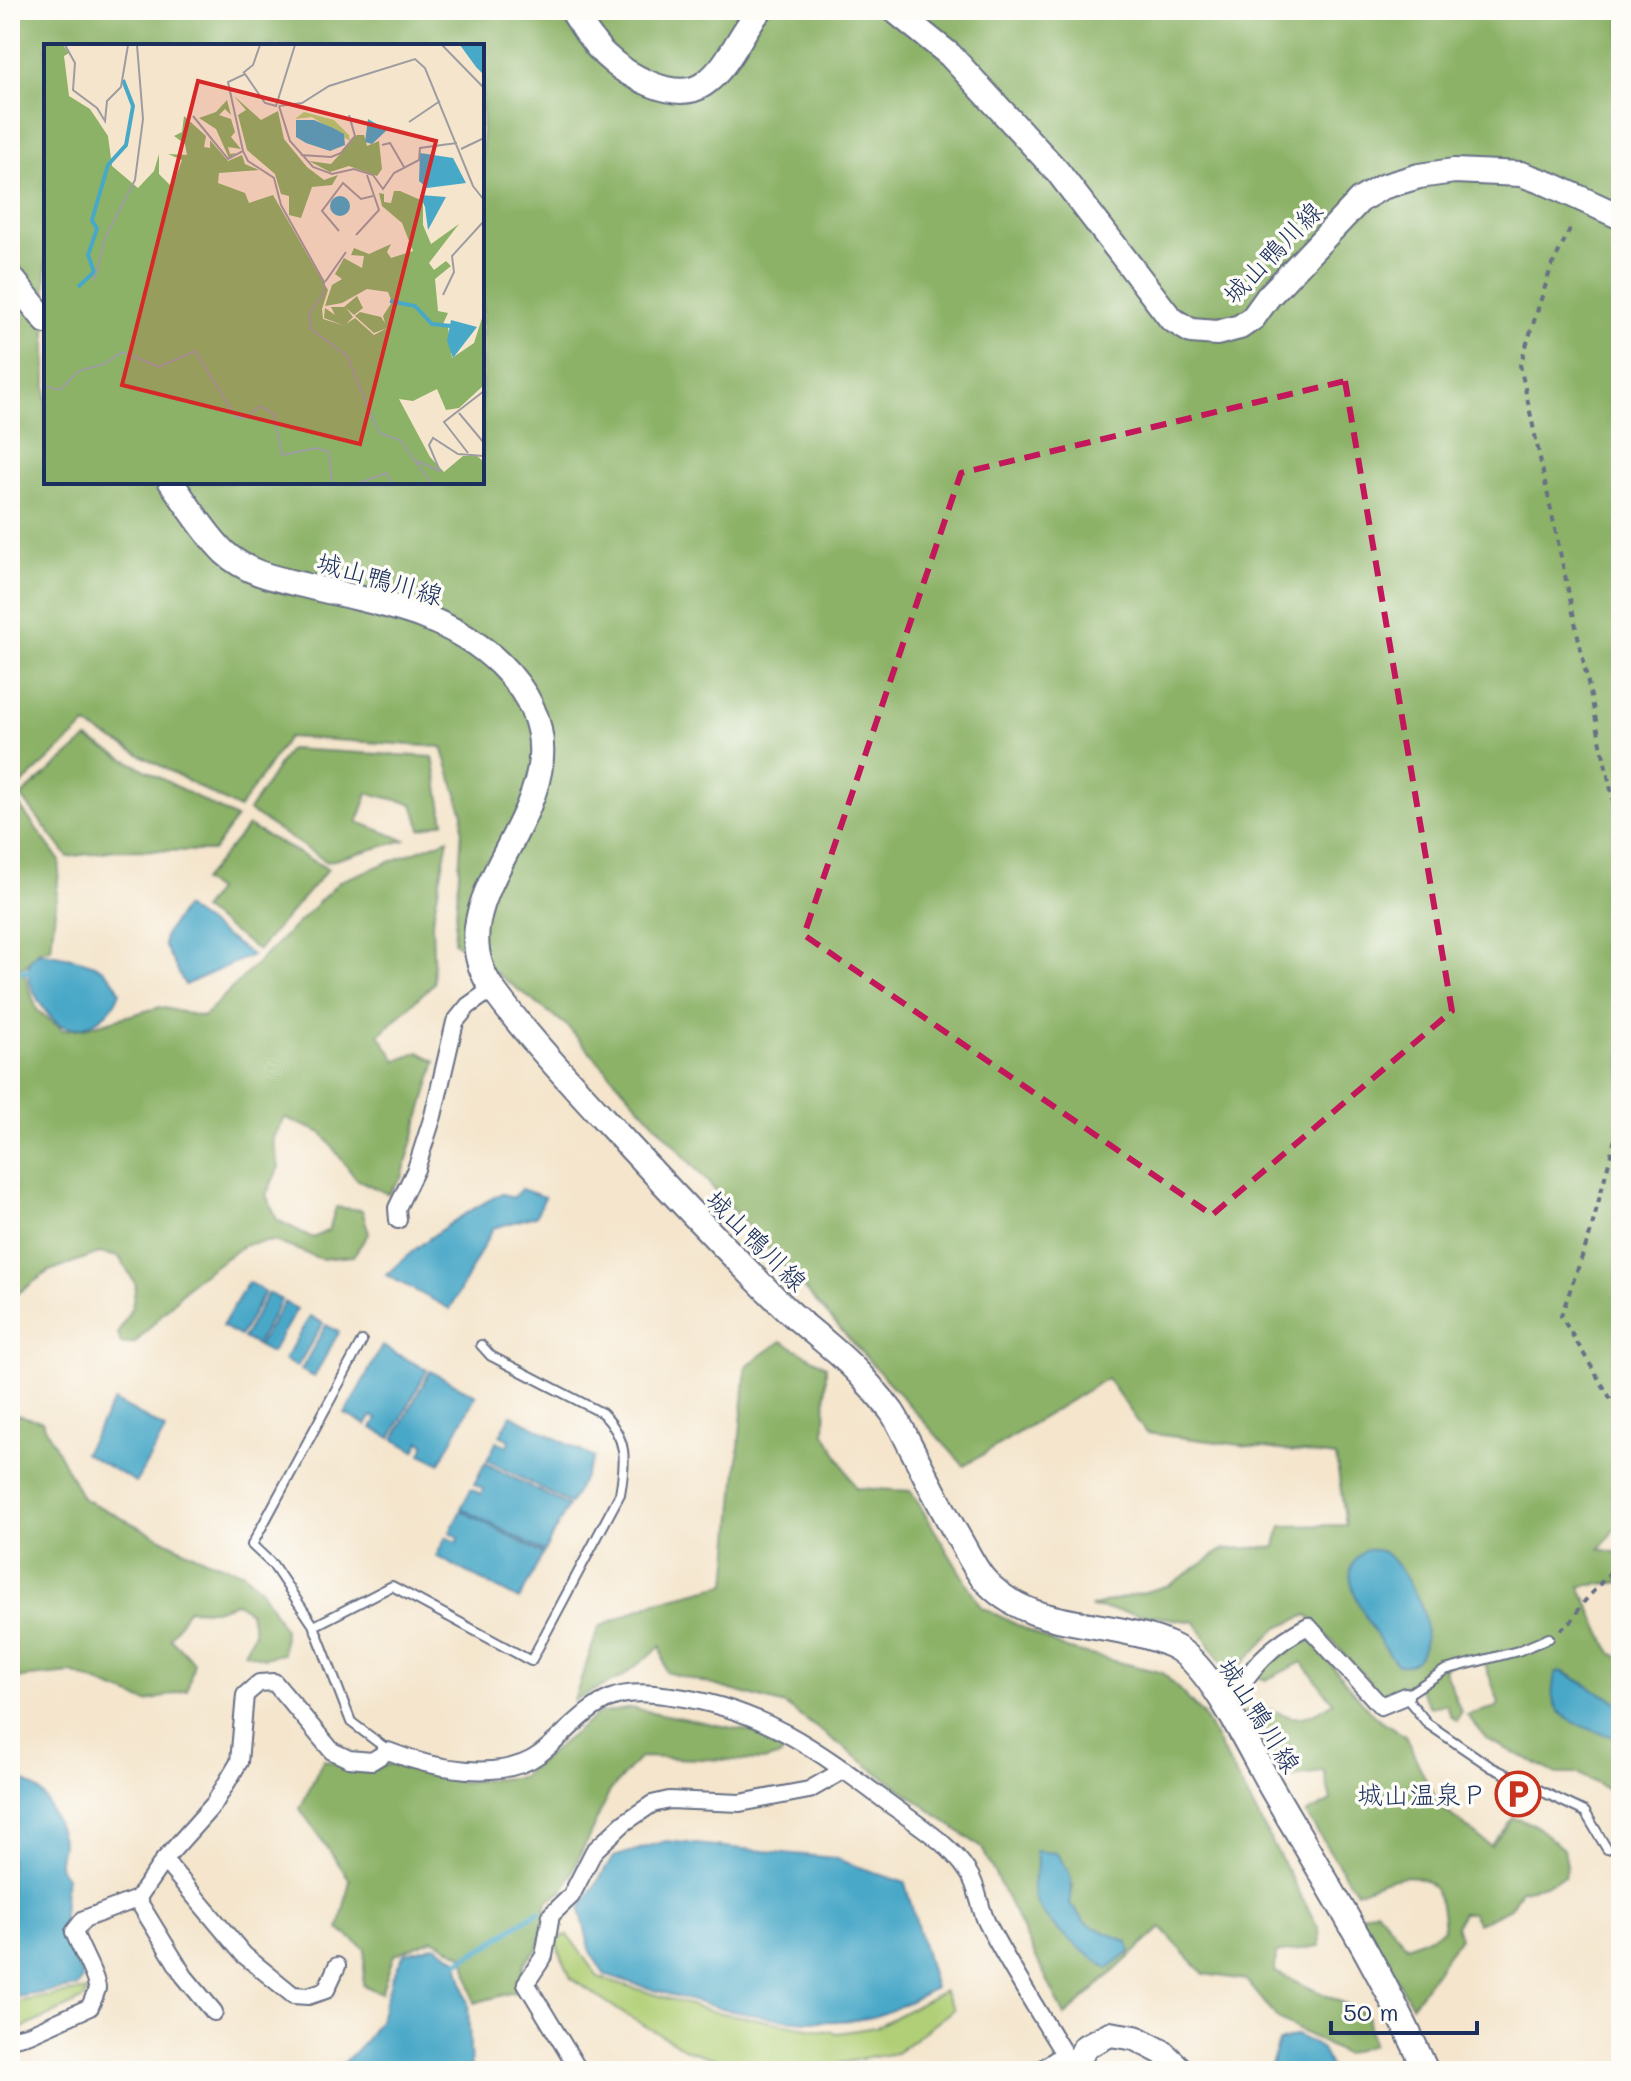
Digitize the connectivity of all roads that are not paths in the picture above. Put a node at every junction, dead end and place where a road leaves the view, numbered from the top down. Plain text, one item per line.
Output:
1 (572, 10) edge
2 (760, 10) edge
3 (894, 10) edge
4 (1621, 217) edge
5 (10, 276) edge
6 (44, 318) edge
7 (173, 484) edge
8 (492, 989) junction
9 (398, 1220) dead end
10 (362, 1341) dead end
11 (481, 1345) dead end
12 (314, 1626) junction
13 (1549, 1638) road end
14 (1405, 1696) junction
15 (1225, 1707) junction
16 (388, 1751) junction
17 (844, 1770) junction
18 (1607, 1849) dead end
19 (164, 1860) junction
20 (137, 1899) junction
21 (337, 1966) dead end
22 (214, 2012) dead end
23 (10, 2039) edge
24 (1071, 2062) edge
25 (579, 2071) edge
26 (1039, 2071) edge
27 (1182, 2071) edge
28 (1426, 2071) edge

1 - 2 main road
3 - 4 main road, 城山鴨川線
5 - 6 main road
7 - 8 main road, 城山鴨川線
8 - 9 street
8 - 15 main road, 城山鴨川線
10 - 12 lane
11 - 12 lane
12 - 16 lane
13 - 14 lane
14 - 15 street
14 - 18 lane
15 - 28 main road, 城山鴨川線
16 - 17 street
16 - 19 street
17 - 24 street
17 - 25 street
19 - 20 street
19 - 21 street
20 - 22 street
20 - 23 street
24 - 26 street
24 - 27 main road

